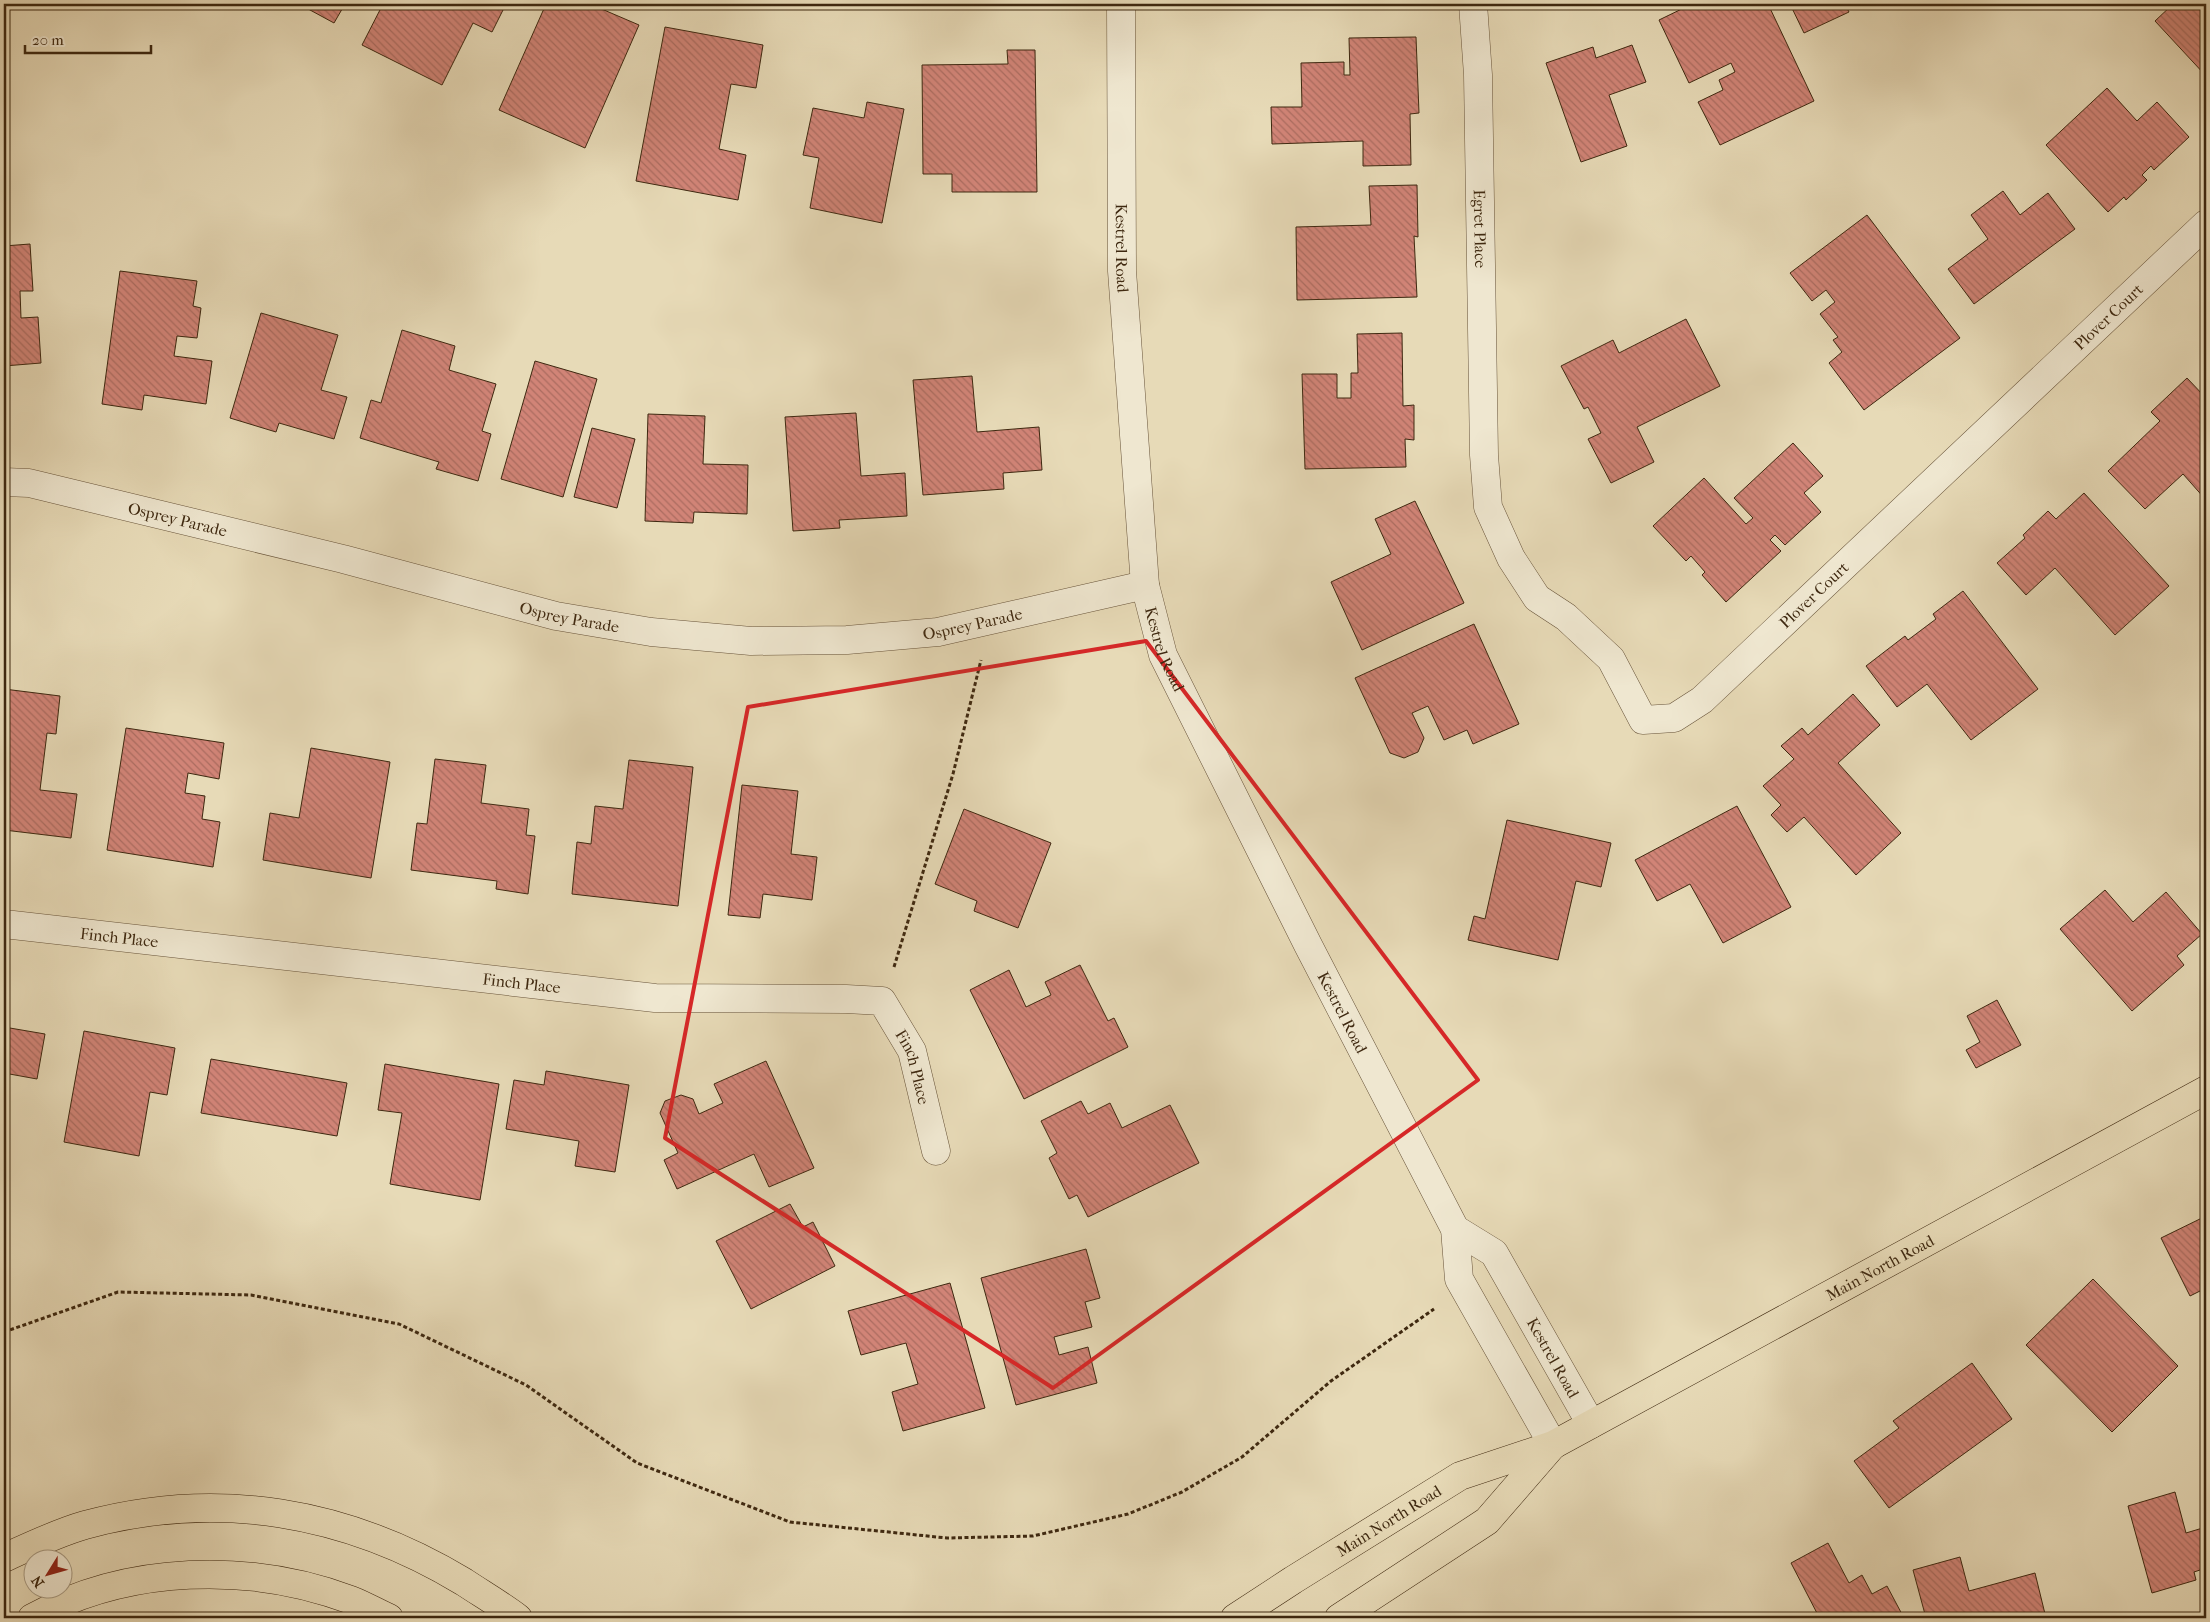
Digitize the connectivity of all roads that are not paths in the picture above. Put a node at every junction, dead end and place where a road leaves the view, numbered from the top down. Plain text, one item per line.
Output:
1 (1121, 4) edge
2 (1473, 4) edge
3 (2206, 224) edge
4 (1484, 455) joint
5 (4, 482) edge
6 (1145, 585) junction
7 (4, 924) edge
8 (2206, 1090) edge
9 (936, 1151) dead end
10 (1455, 1229) junction
11 (1591, 1424) junction
12 (1553, 1444) junction
13 (4, 1558) edge
14 (32, 1618) edge
15 (389, 1618) edge
16 (518, 1618) edge
17 (1235, 1618) edge
18 (1339, 1618) edge

1 - 6 street, Kestrel Road
2 - 4 street, Egret Place
3 - 4 street, Plover Court
5 - 6 street, Osprey Parade
6 - 10 street, Kestrel Road
7 - 9 street, Finch Place
8 - 11 main road, Main North Road
10 - 11 street, Kestrel Road
10 - 12 street, Kestrel Road
11 - 12 main road, Main North Road
12 - 17 main road, Main North Road
12 - 18 main road, Main North Road
13 - 16 main road
14 - 15 main road

